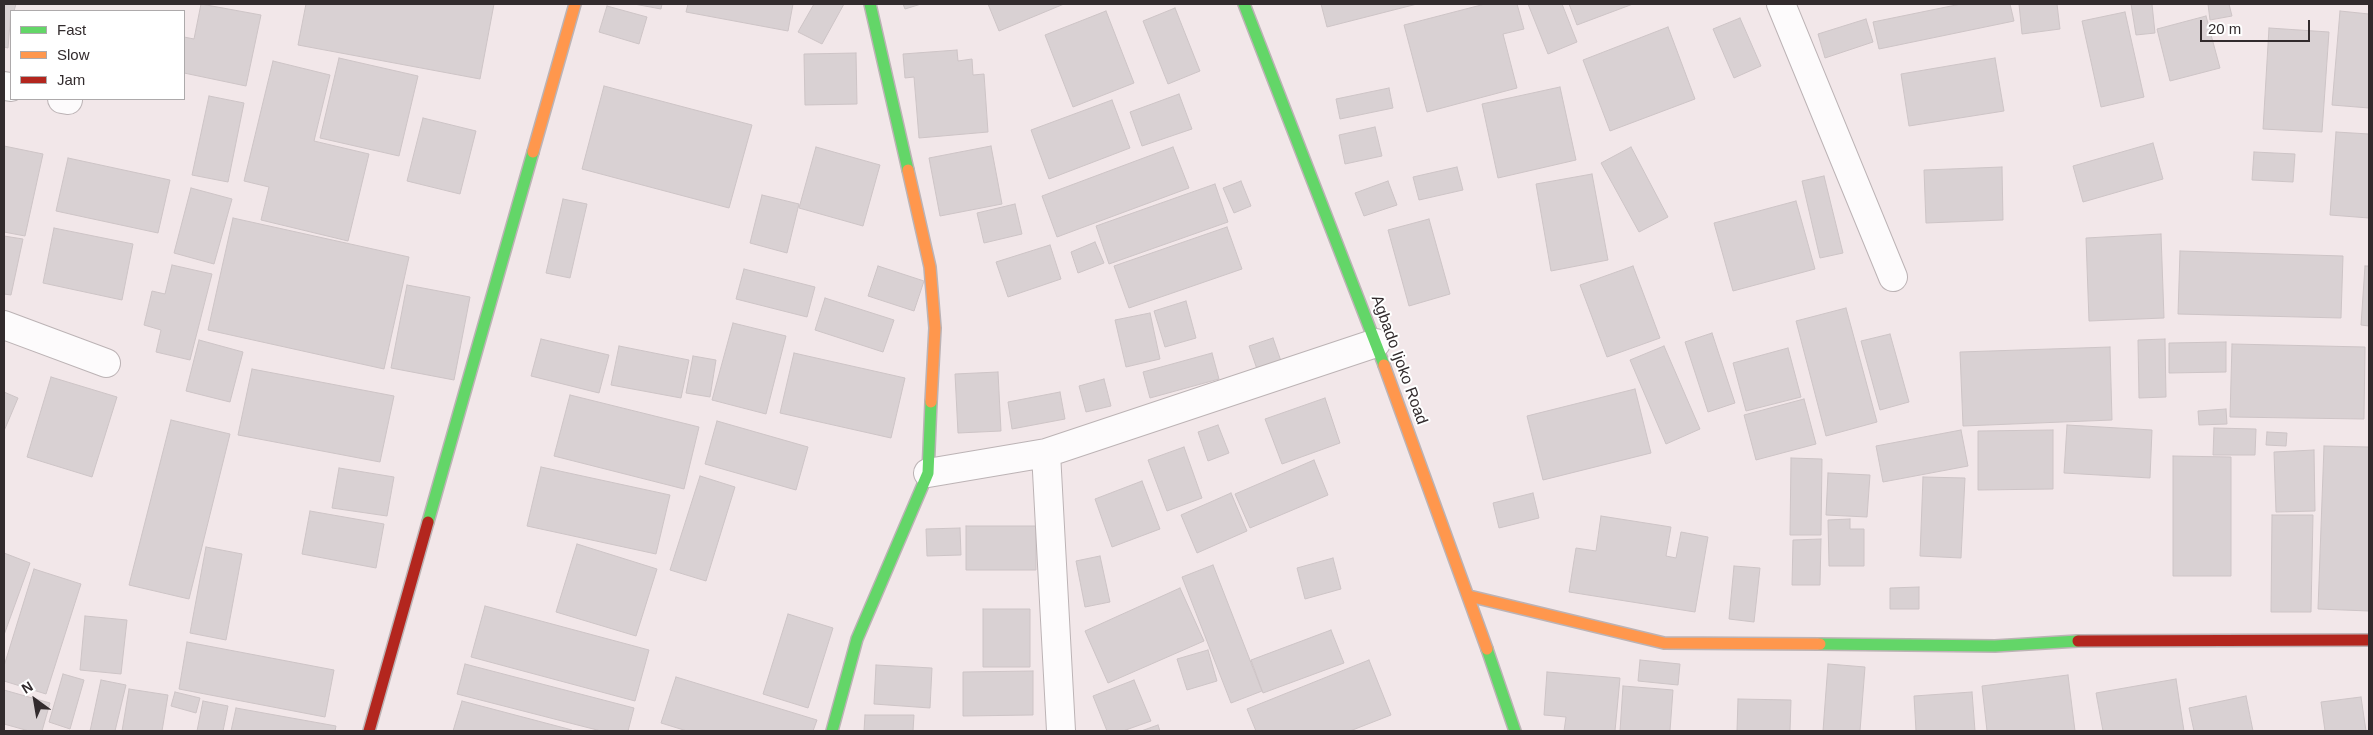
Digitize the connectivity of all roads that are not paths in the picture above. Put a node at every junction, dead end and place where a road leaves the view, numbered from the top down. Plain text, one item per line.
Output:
1 (575, 4) edge
2 (870, 4) edge
3 (1244, 4) edge
4 (1781, 4) edge
5 (1893, 277) dead end
6 (4, 325) edge
7 (1376, 343) junction
8 (106, 363) dead end
9 (1046, 453) junction
10 (928, 473) junction
11 (1469, 596) junction
12 (2369, 640) edge
13 (369, 731) edge
14 (832, 731) edge
15 (1061, 731) edge
16 (1515, 731) edge

1 - 13 street
2 - 10 street
3 - 7 street, Agbado Ijoko Road
4 - 5 street
6 - 8 street
7 - 9 street
7 - 11 street, Agbado Ijoko Road
9 - 10 street
9 - 15 street
10 - 14 street
11 - 12 street
11 - 16 street, Agbado Ijoko Road

